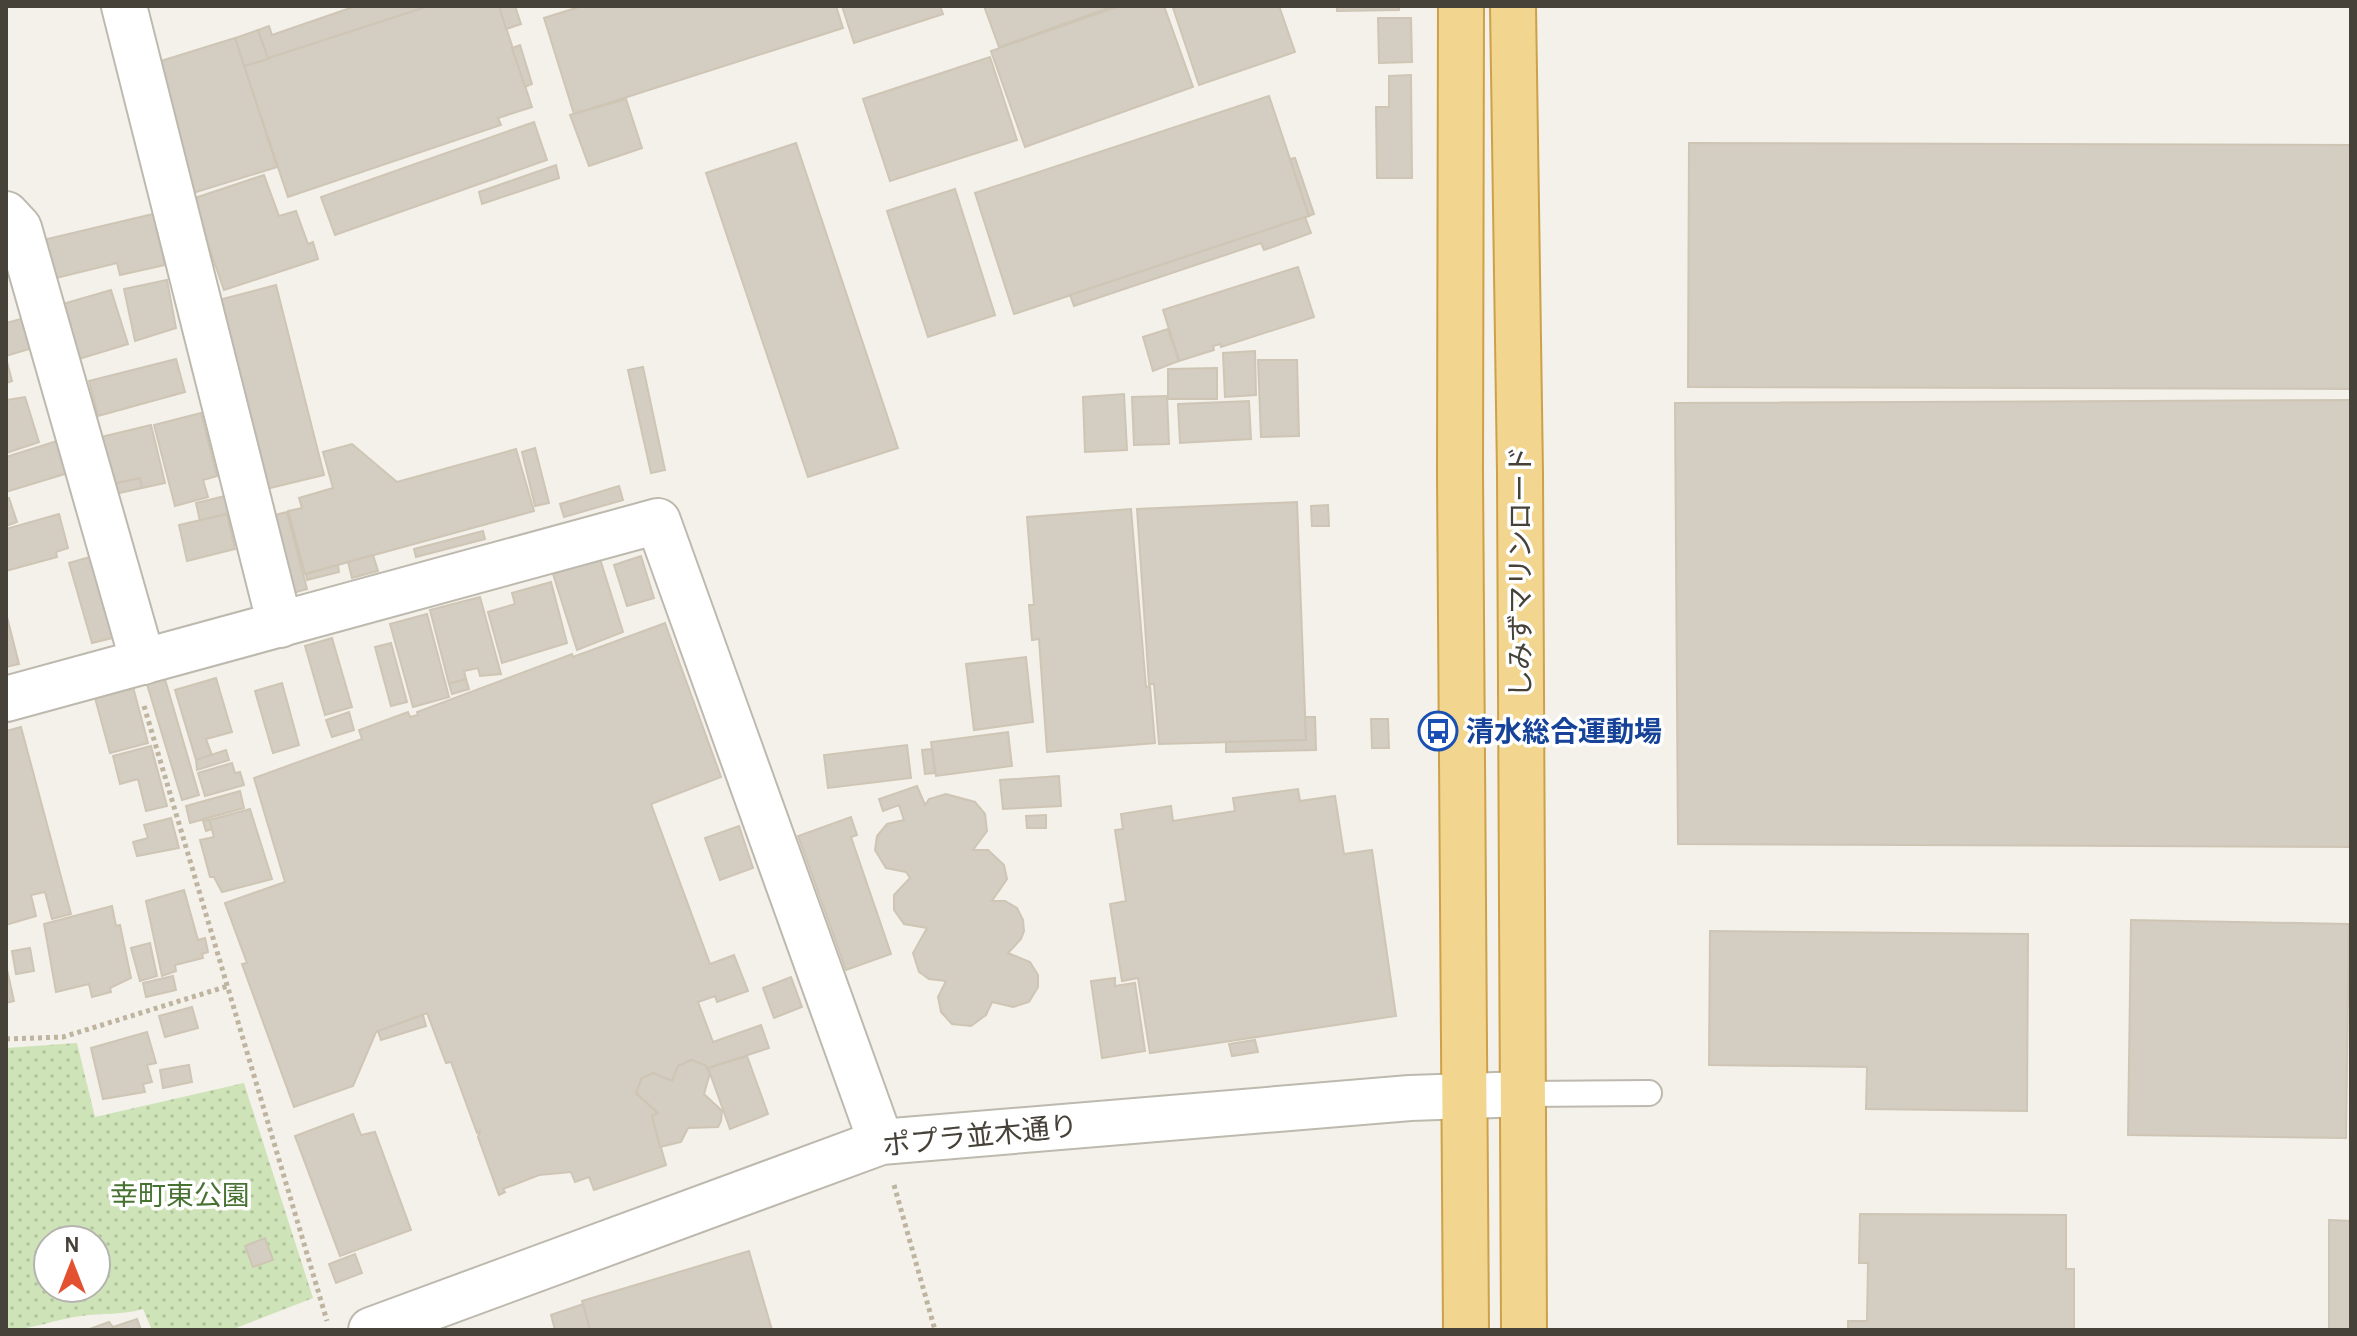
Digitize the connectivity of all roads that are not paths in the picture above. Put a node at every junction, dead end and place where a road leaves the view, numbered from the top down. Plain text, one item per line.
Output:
1 (124, 6) edge
2 (1461, 6) edge
3 (1513, 6) edge
4 (6, 214) edge
5 (280, 625) junction
6 (137, 664) junction
7 (6, 699) edge
8 (1649, 1093) dead end
9 (1525, 1094) junction
10 (1465, 1095) junction
11 (881, 1142) junction
12 (371, 1330) edge
13 (1466, 1330) edge
14 (1524, 1330) edge

1 - 5 street
2 - 10 highway, しみずマリンロード
3 - 9 highway, しみずマリンロード
4 - 6 street
5 - 6 street
5 - 11 street
6 - 7 street
8 - 9 lane
9 - 10 street, ポプラ並木通り
9 - 14 highway, しみずマリンロード
10 - 11 street, ポプラ並木通り
10 - 13 highway, しみずマリンロード
11 - 12 street, ポプラ並木通り

